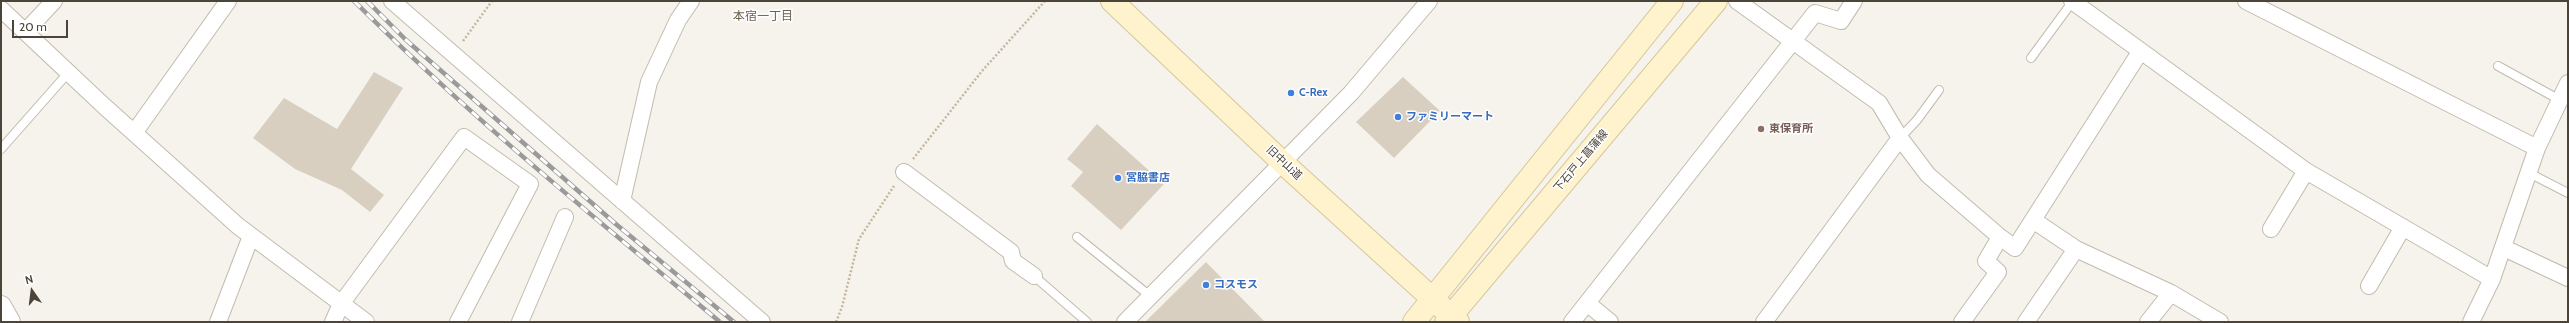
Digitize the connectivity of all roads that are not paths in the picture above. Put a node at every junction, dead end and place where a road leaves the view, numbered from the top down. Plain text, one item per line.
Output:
1 (54, 1) edge
2 (228, 1) edge
3 (392, 1) edge
4 (691, 1) edge
5 (1112, 1) edge
6 (1429, 1) edge
7 (1672, 1) edge
8 (1716, 1) edge
9 (1738, 1) edge
10 (1854, 1) edge
11 (2072, 1) edge
12 (2246, 1) edge
13 (1, 9) edge
14 (25, 32) junction
15 (1792, 40) junction
16 (2140, 52) junction
17 (2031, 58) dead end
18 (2498, 66) dead end
19 (68, 73) junction
20 (2568, 83) edge
21 (1939, 90) dead end
22 (2560, 100) junction
23 (134, 133) junction
24 (1900, 138) junction
25 (2537, 148) junction
26 (1, 149) edge
27 (1282, 162) junction
28 (2306, 171) junction
29 (904, 172) road end
30 (2529, 173) junction
31 (2568, 193) edge
32 (622, 201) junction
33 (565, 217) dead end
34 (2033, 220) junction
35 (2271, 228) dead end
36 (2403, 228) junction
37 (251, 236) junction
38 (1077, 237) dead end
39 (2000, 237) junction
40 (2504, 248) junction
41 (2076, 249) junction
42 (1034, 276) joint
43 (2568, 278) edge
44 (2492, 279) junction
45 (2369, 286) dead end
46 (2171, 293) junction
47 (1150, 296) junction
48 (1432, 299) junction
49 (1587, 302) junction
50 (341, 304) junction
51 (1, 306) edge
52 (1452, 320) edge
53 (10, 322) edge
54 (218, 322) edge
55 (333, 322) edge
56 (366, 322) edge
57 (458, 322) edge
58 (520, 322) edge
59 (762, 322) edge
60 (1087, 322) edge
61 (1125, 322) edge
62 (1397, 322) edge
63 (1414, 322) edge
64 (1572, 322) edge
65 (1610, 322) edge
66 (1764, 322) edge
67 (1962, 322) edge
68 (2026, 322) edge
69 (2148, 322) edge
70 (2220, 322) edge
71 (2471, 322) edge

1 - 14 street
2 - 23 street
3 - 32 street
4 - 32 street
5 - 27 main road, 旧中山道
6 - 27 street
7 - 48 main road
8 - 52 main road, 下石戸上菖蒲線
9 - 15 street
10 - 15 street
11 - 16 street
11 - 17 lane
12 - 25 street
13 - 14 street
14 - 19 street
15 - 24 street
15 - 49 street
16 - 28 street
16 - 34 street
18 - 22 lane
19 - 23 street
19 - 26 lane
20 - 22 street
21 - 24 lane
22 - 25 street
23 - 37 street
24 - 39 street
24 - 66 street
25 - 30 street
27 - 47 street
27 - 48 main road, 旧中山道
28 - 35 street
28 - 36 street
29 - 42 street
30 - 31 lane
30 - 40 street
32 - 59 street
33 - 58 street
34 - 39 street
34 - 41 street
36 - 44 street
36 - 45 street
37 - 50 street
37 - 54 street
38 - 47 lane
39 - 67 street
40 - 43 street
40 - 44 street
41 - 46 street
41 - 68 street
42 - 60 lane
44 - 71 street
46 - 69 street
46 - 70 street
47 - 61 street
48 - 52 main road, 旧中山道
48 - 62 main road
48 - 63 main road
49 - 64 street
49 - 65 street
50 - 55 street
50 - 56 street
50 - 57 street
51 - 53 street

